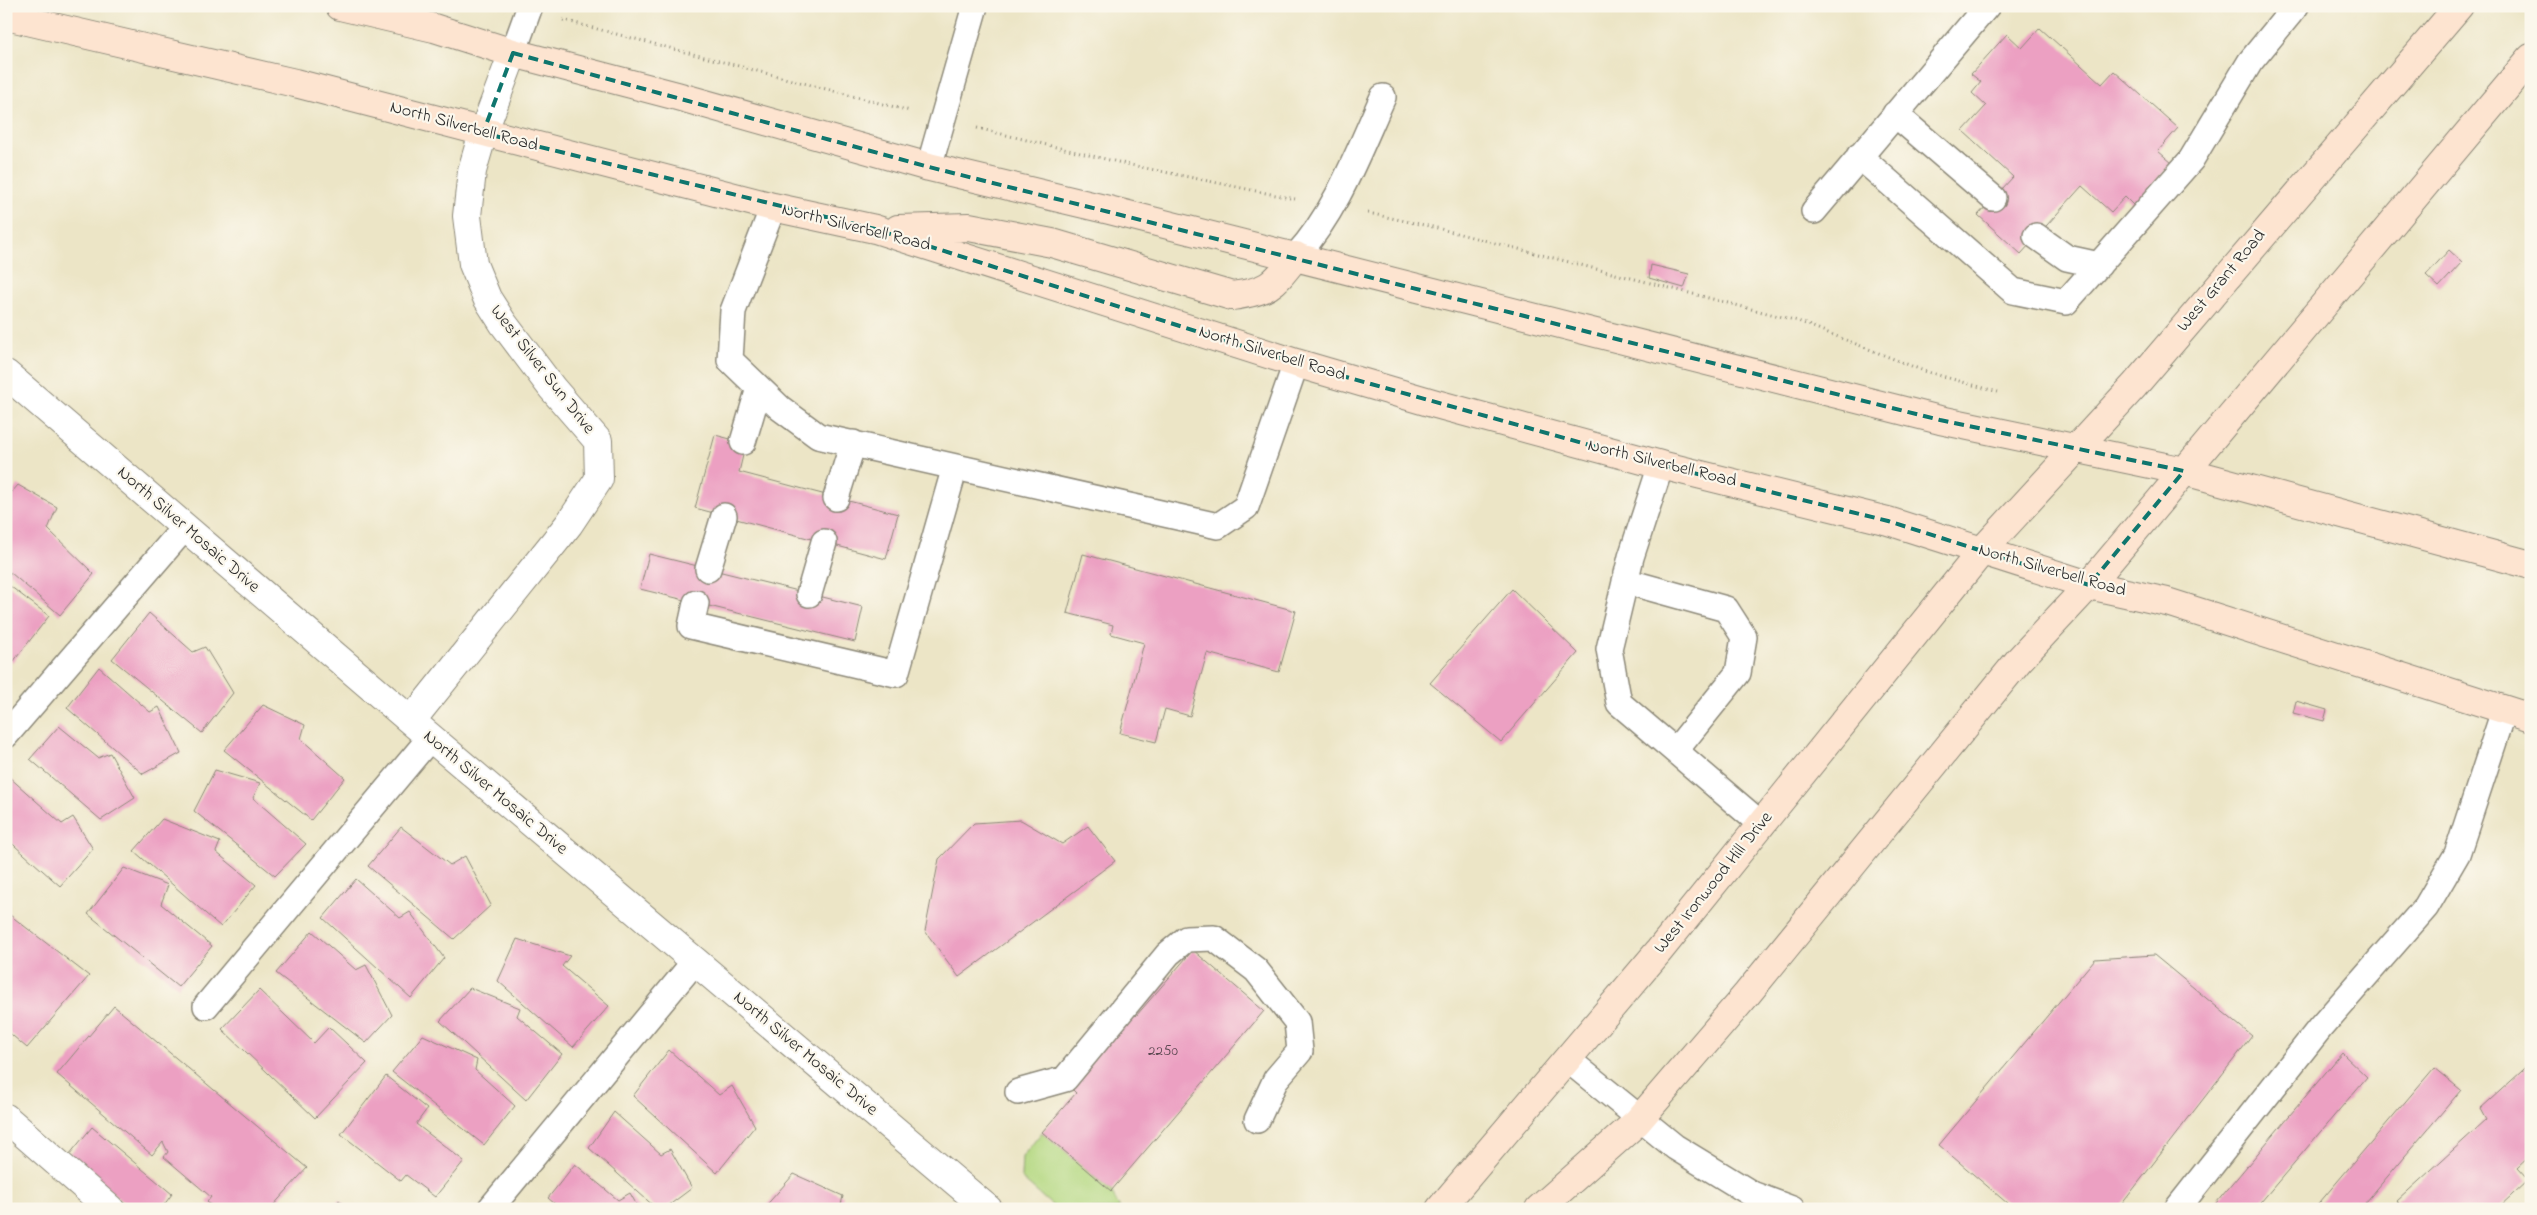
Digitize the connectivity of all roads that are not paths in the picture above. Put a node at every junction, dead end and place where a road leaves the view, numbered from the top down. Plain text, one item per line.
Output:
1 (340, 6) edge
2 (530, 6) edge
3 (975, 6) edge
4 (1987, 6) edge
5 (2296, 6) edge
6 (2459, 6) edge
7 (6, 16) edge
8 (513, 53) junction
9 (2531, 58) edge
10 (1383, 97) dead end
11 (1895, 114) junction
12 (483, 133) junction
13 (1859, 156) junction
14 (929, 168) junction
15 (1993, 198) dead end
16 (773, 207) junction
17 (1814, 211) dead end
18 (874, 229) junction
19 (2036, 236) dead end
20 (1296, 256) junction
21 (2099, 265) junction
22 (1296, 363) junction
23 (6, 374) edge
24 (759, 388) junction
25 (743, 442) dead end
26 (853, 443) junction
27 (2076, 448) junction
28 (1661, 465) junction
29 (955, 467) junction
30 (2184, 471) junction
31 (836, 498) dead end
32 (724, 516) dead end
33 (185, 527) junction
34 (824, 542) dead end
35 (1981, 552) junction
36 (2531, 565) edge
37 (708, 569) dead end
38 (1625, 581) junction
39 (2089, 585) junction
40 (809, 594) dead end
41 (696, 603) dead end
42 (2504, 711) junction
43 (2531, 718) edge
44 (420, 730) junction
45 (6, 735) edge
46 (1676, 750) junction
47 (1762, 825) junction
48 (695, 961) junction
49 (206, 1006) dead end
50 (1567, 1059) junction
51 (1018, 1092) dead end
52 (6, 1118) edge
53 (1640, 1119) junction
54 (1257, 1120) dead end
55 (2236, 1134) junction
56 (976, 1205) edge
57 (110, 1209) edge
58 (490, 1209) edge
59 (1440, 1209) edge
60 (1539, 1209) edge
61 (1792, 1209) edge
62 (2160, 1209) edge
63 (2177, 1209) edge

1 - 8 main road
2 - 8 lane
3 - 14 lane
4 - 11 lane
5 - 21 lane
6 - 27 main road, West Grant Road
7 - 12 main road, North Silverbell Road
8 - 12 street, West Silver Sun Drive
8 - 14 main road
9 - 30 main road
10 - 20 lane
11 - 13 lane
11 - 15 lane
12 - 16 main road, North Silverbell Road
12 - 44 street, West Silver Sun Drive
13 - 17 lane
13 - 21 lane
14 - 20 main road
16 - 18 main road, North Silverbell Road
16 - 24 lane
18 - 20 main road
18 - 22 main road, North Silverbell Road
19 - 21 lane
20 - 27 main road
22 - 28 main road, North Silverbell Road
22 - 29 lane
23 - 33 street, North Silver Mosaic Drive
24 - 25 lane
24 - 26 lane
26 - 29 lane
26 - 31 lane
27 - 30 main road
27 - 35 main road, West Grant Road
28 - 35 main road, North Silverbell Road
28 - 38 lane
29 - 41 lane
30 - 36 main road
30 - 39 main road
32 - 37 lane
33 - 44 street, North Silver Mosaic Drive
33 - 45 lane
34 - 40 lane
35 - 39 main road, North Silverbell Road
35 - 47 main road, West Ironwood Hill Drive
38 - 46 lane
38 - 46 lane
39 - 42 main road, North Silverbell Road
39 - 53 main road
42 - 43 main road, North Silverbell Road
42 - 55 lane
44 - 48 street, North Silver Mosaic Drive
44 - 49 lane
46 - 47 lane
47 - 50 main road, West Ironwood Hill Drive
48 - 56 street, North Silver Mosaic Drive
48 - 58 lane
50 - 53 lane
50 - 59 main road, West Ironwood Hill Drive
51 - 54 lane
52 - 57 street
53 - 60 main road
53 - 61 lane
55 - 62 lane
55 - 63 lane

